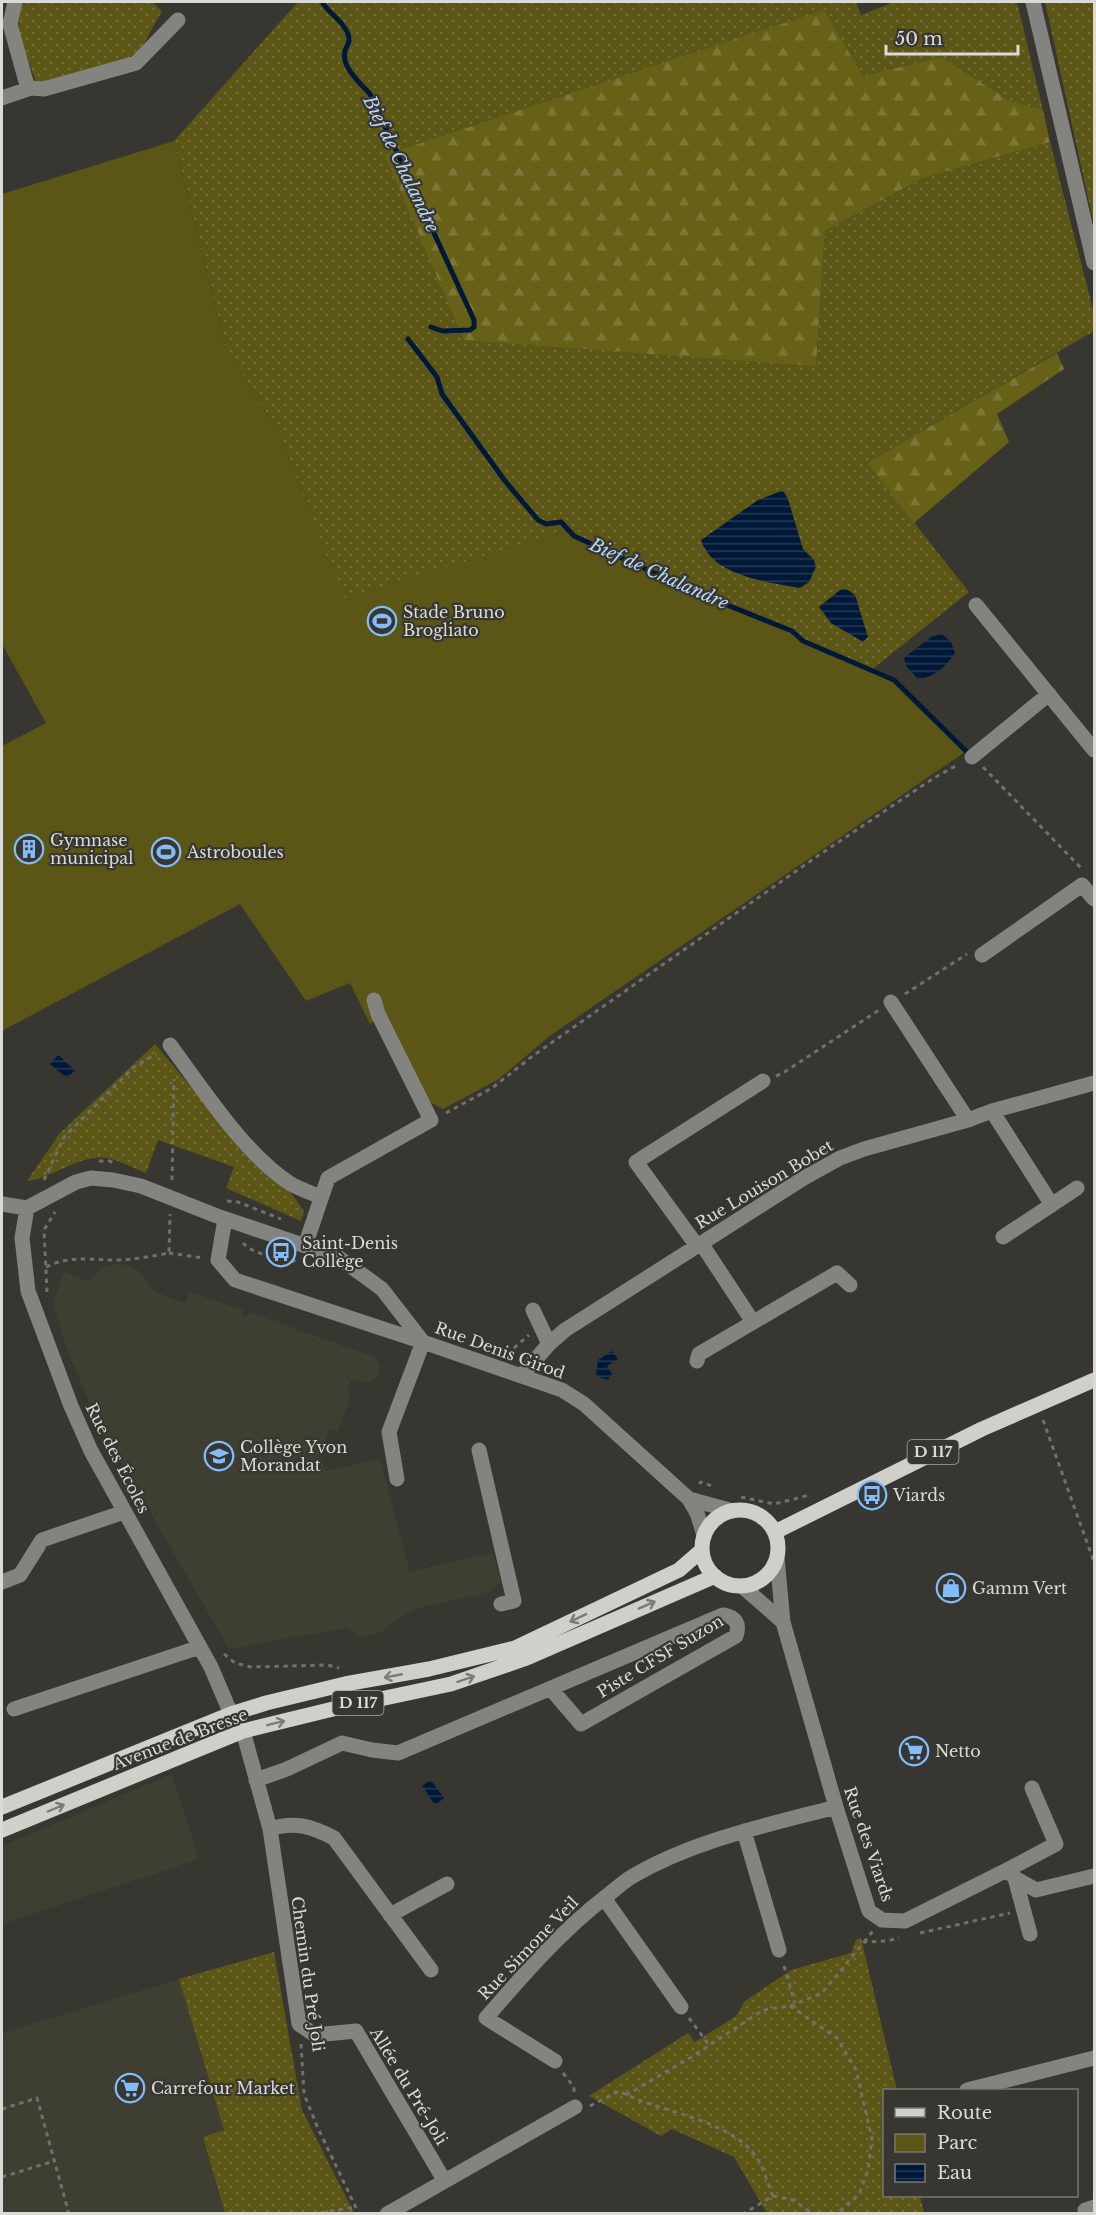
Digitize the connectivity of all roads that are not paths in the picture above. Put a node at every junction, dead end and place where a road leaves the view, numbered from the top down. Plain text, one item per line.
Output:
1 (15, 2) edge
2 (1033, 2) edge
3 (178, 20) dead end
4 (28, 89) junction
5 (2, 98) edge
6 (1095, 263) edge
7 (976, 605) dead end
8 (1049, 694) junction
9 (1095, 750) edge
10 (972, 757) road end
11 (1095, 898) edge
12 (982, 955) road end
13 (374, 1000) dead end
14 (891, 1002) road end
15 (170, 1045) road end
16 (763, 1081) road end
17 (1095, 1083) edge
18 (992, 1111) junction
19 (968, 1120) junction
20 (1077, 1188) dead end
21 (321, 1197) junction
22 (2, 1204) edge
23 (1052, 1205) junction
24 (27, 1208) junction
25 (225, 1219) junction
26 (1003, 1237) dead end
27 (699, 1244) junction
28 (305, 1246) junction
29 (850, 1285) dead end
30 (533, 1310) dead end
31 (753, 1322) junction
32 (423, 1342) junction
33 (549, 1344) junction
34 (697, 1361) dead end
35 (522, 1375) junction
36 (1095, 1380) edge
37 (479, 1450) dead end
38 (397, 1479) dead end
39 (689, 1498) junction
40 (733, 1511) junction
41 (124, 1512) junction
42 (775, 1532) junction
43 (704, 1543) junction
44 (777, 1558) junction
45 (715, 1576) junction
46 (2, 1582) edge
47 (742, 1586) junction
48 (501, 1604) dead end
49 (783, 1622) junction
50 (200, 1647) junction
51 (551, 1689) junction
52 (14, 1709) dead end
53 (231, 1714) junction
54 (243, 1731) junction
55 (256, 1780) junction
56 (1032, 1788) dead end
57 (2, 1807) edge
58 (836, 1807) junction
59 (270, 1829) junction
60 (2, 1830) edge
61 (744, 1832) junction
62 (1011, 1874) junction
63 (1095, 1876) edge
64 (447, 1884) dead end
65 (604, 1898) junction
66 (390, 1915) junction
67 (1030, 1934) dead end
68 (779, 1950) road end
69 (432, 1970) dead end
70 (681, 2007) road end
71 (299, 2024) joint
72 (1095, 2058) edge
73 (555, 2061) road end
74 (975, 2089) edge
75 (574, 2107) road end
76 (444, 2180) junction
77 (387, 2214) edge

1 - 4 street
2 - 6 street
3 - 4 street
4 - 5 street
7 - 8 street
8 - 9 street
8 - 10 street
11 - 12 street
13 - 21 street
14 - 19 street
15 - 21 street
16 - 27 street
17 - 18 street, Rue Louison Bobet
18 - 19 street, Rue Louison Bobet
18 - 23 street
19 - 27 street, Rue Louison Bobet
20 - 23 street
21 - 28 street
22 - 24 street
23 - 26 street
24 - 25 street, Rue Denis Girod
24 - 41 street, Rue des Écoles
25 - 28 street, Rue Denis Girod
25 - 32 street
27 - 31 street
27 - 33 street, Rue Louison Bobet
28 - 32 street, Rue Denis Girod
29 - 31 street
30 - 33 street
31 - 34 street
32 - 35 street, Rue Denis Girod
32 - 38 street
33 - 35 street, Rue Louison Bobet
35 - 39 street, Rue Denis Girod
36 - 42 main road, D 117
37 - 48 street
39 - 40 street, Rue Denis Girod
39 - 43 street, Rue Denis Girod
40 - 42 main road
40 - 43 main road
41 - 46 street
41 - 50 street, Rue des Écoles
42 - 44 main road
43 - 45 main road
43 -> 53 main road, Avenue de Bresse / D 117
44 - 47 main road
44 - 49 street, Rue des Viards
45 - 47 main road
54 -> 45 main road, Avenue de Bresse / D 117
47 - 49 street
49 - 58 street, Rue des Viards
50 - 52 street
50 - 53 street, Rue des Écoles
51 - 51 street, Piste CFSF Suzon
51 - 55 street, Piste CFSF Suzon
53 - 54 street, Rue des Écoles
53 - 57 main road, Avenue de Bresse / D 117
54 - 55 street, Chemin du Pré Joli
60 -> 54 main road, Avenue de Bresse / D 117
55 - 59 street, Chemin du Pré Joli
56 - 62 street, Rue des Viards
58 - 61 street, Rue Simone Veil
58 - 62 street, Rue des Viards
59 - 66 street
59 - 71 street, Chemin du Pré Joli
61 - 65 street, Rue Simone Veil
61 - 68 street
62 - 63 street
62 - 67 street
64 - 66 street
65 - 70 street
65 - 73 street, Rue Simone Veil
66 - 69 street
71 - 76 street, Allée du Pré-Joli
72 - 74 street
75 - 76 street
76 - 77 street

